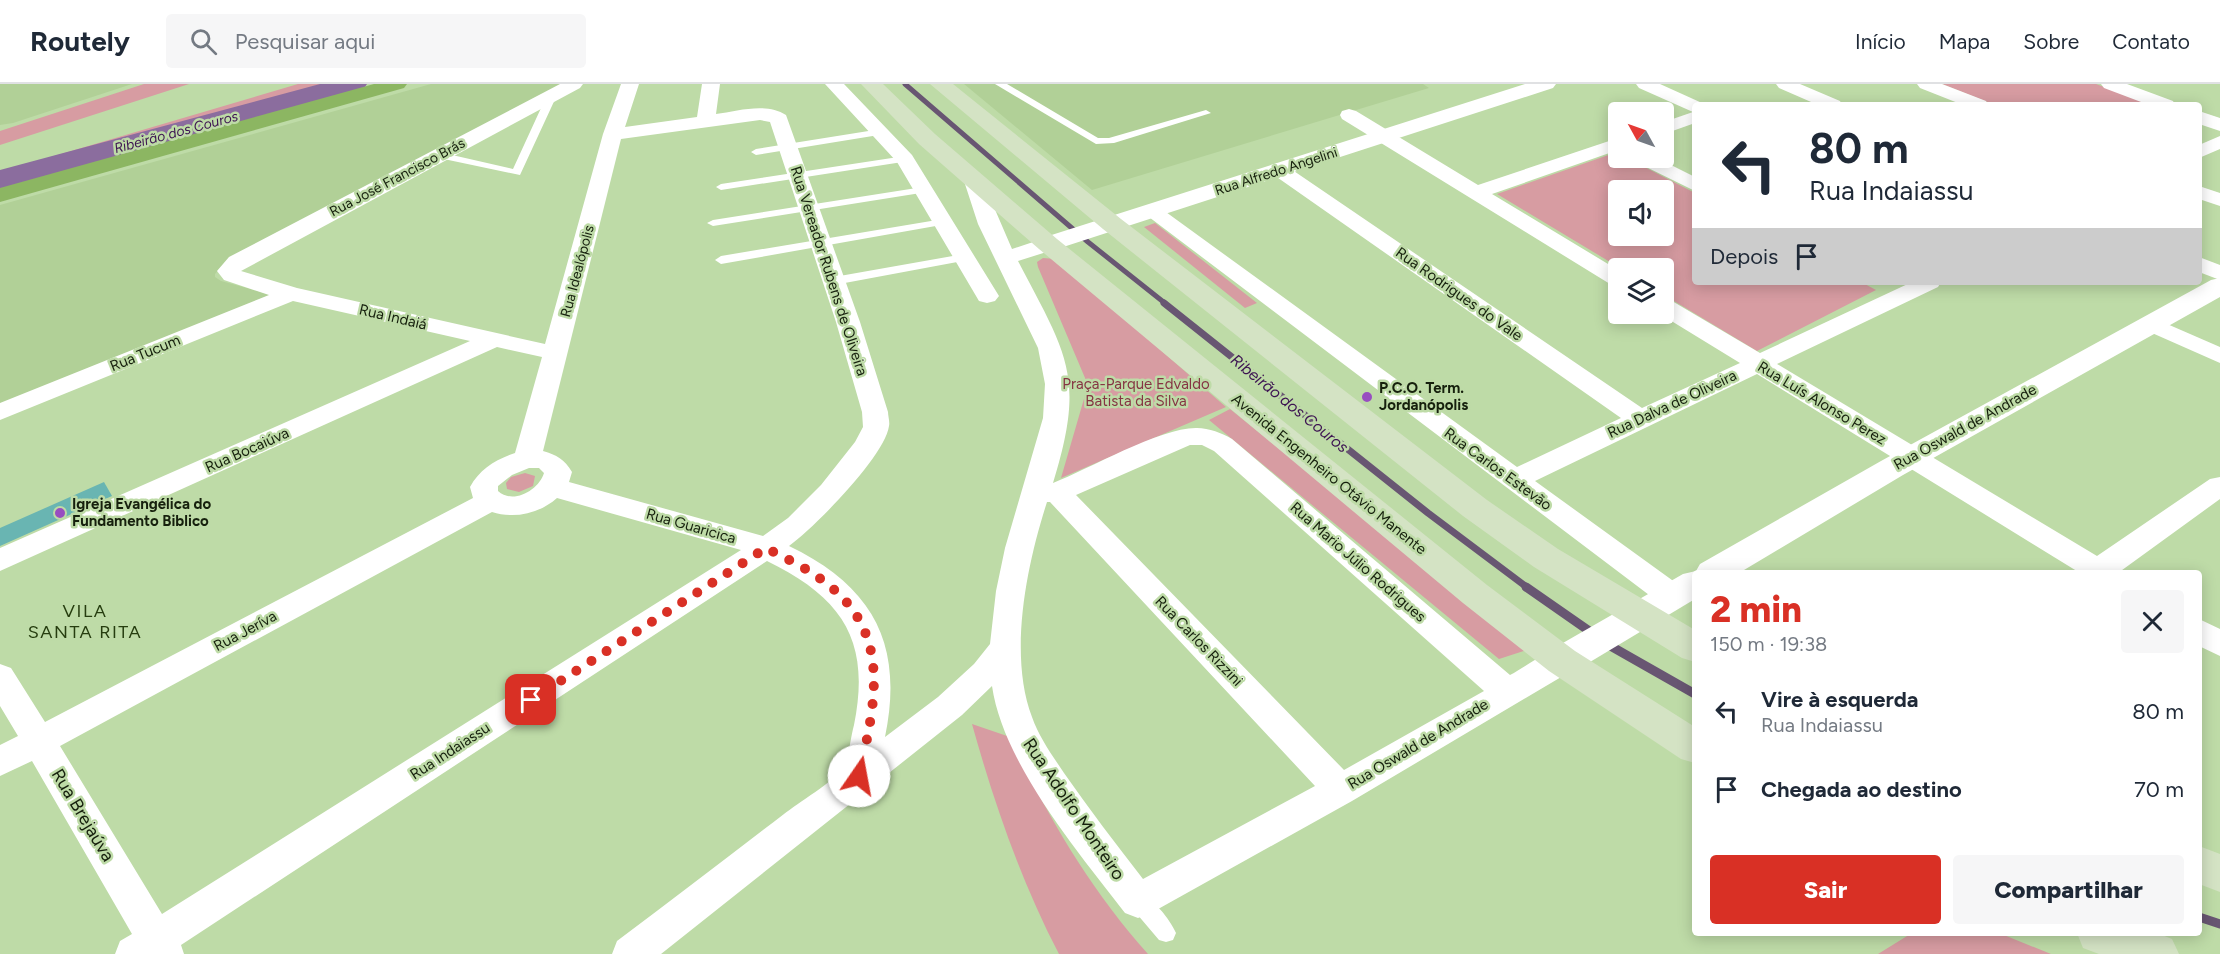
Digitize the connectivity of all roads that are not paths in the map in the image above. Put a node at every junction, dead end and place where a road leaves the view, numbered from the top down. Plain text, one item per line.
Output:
1 (397, 84) edge
2 (574, 84) edge
3 (630, 84) edge
4 (711, 84) edge
5 (834, 84) edge
6 (871, 84) edge
7 (940, 84) edge
8 (1000, 84) edge
9 (1546, 84) edge
10 (1645, 84) edge
11 (1785, 84) edge
12 (1926, 84) edge
13 (2110, 84) edge
14 (552, 95) junction
15 (1826, 102) edge
16 (1971, 102) edge
17 (2158, 102) edge
18 (1692, 106) edge
19 (1206, 113) dead end
20 (1349, 116) dead end
21 (1692, 118) edge
22 (2202, 118) edge
23 (706, 121) junction
24 (1674, 124) edge
25 (2220, 125) edge
26 (881, 132) junction
27 (614, 134) junction
28 (1383, 136) junction
29 (2220, 142) edge
30 (788, 147) junction
31 (1608, 147) edge
32 (2202, 151) edge
33 (756, 152) dead end
34 (439, 155) junction
35 (905, 159) junction
36 (1662, 168) edge
37 (1278, 170) junction
38 (797, 175) junction
39 (974, 181) junction
40 (1692, 183) edge
41 (721, 187) dead end
42 (923, 190) junction
43 (1477, 192) junction
44 (2202, 193) edge
45 (0, 195) edge
46 (2220, 200) edge
47 (808, 208) junction
48 (1152, 211) junction
49 (943, 222) junction
50 (713, 223) dead end
51 (1104, 226) junction
52 (1054, 242) junction
53 (819, 243) junction
54 (964, 258) junction
55 (1006, 258) junction
56 (721, 260) dead end
57 (2202, 265) edge
58 (1608, 273) edge
59 (2220, 273) edge
60 (232, 275) joint
61 (834, 281) junction
62 (1887, 285) edge
63 (1924, 285) edge
64 (2220, 286) edge
65 (291, 294) junction
66 (1904, 294) junction
67 (987, 296) dead end
68 (1674, 312) edge
69 (2151, 324) junction
70 (493, 340) junction
71 (555, 354) junction
72 (2220, 356) edge
73 (1758, 364) junction
74 (0, 412) edge
75 (1640, 419) junction
76 (1911, 457) junction
77 (528, 459) junction
78 (1513, 480) junction
79 (553, 487) junction
80 (1046, 492) junction
81 (2214, 497) edge
82 (490, 501) junction
83 (766, 548) junction
84 (0, 560) edge
85 (1717, 570) edge
86 (2098, 570) edge
87 (2102, 570) edge
88 (1683, 590) edge
89 (1630, 621) junction
90 (2202, 634) edge
91 (2220, 644) edge
92 (1007, 646) junction
93 (1692, 647) edge
94 (1571, 655) junction
95 (0, 677) edge
96 (1506, 691) junction
97 (950, 706) junction
98 (1014, 715) junction
99 (39, 741) junction
100 (1692, 745) edge
101 (0, 762) edge
102 (859, 776) junction
103 (1340, 790) junction
104 (2202, 866) edge
105 (2220, 873) edge
106 (1138, 901) junction
107 (1166, 933) dead end
108 (2107, 936) edge
109 (152, 949) edge
110 (631, 954) edge
111 (2156, 954) edge

1 - 45 highway
2 - 14 street, Rua José Francisco Brás
3 - 27 street, Rua Idealópolis
4 - 23 street
5 - 26 street
6 - 39 main road, Avenida Engenheiro Otávio Manente
7 - 51 main road
8 - 19 lane
9 - 28 street, Rua Alfredo Angelini
10 - 18 street
11 - 15 street
12 - 16 street
13 - 17 street
14 - 34 street, Rua José Francisco Brás
14 - 34 lane
20 - 28 street
21 - 24 street
22 - 25 street
23 - 27 street, Rua Vereador Rubens de Oliveira
23 - 30 street, Rua Vereador Rubens de Oliveira
26 - 30 lane
26 - 35 street
27 - 71 street, Rua Idealópolis
28 - 37 street, Rua Alfredo Angelini
28 - 43 street
29 - 32 street
30 - 33 lane
30 - 38 street, Rua Vereador Rubens de Oliveira
31 - 43 street
34 - 60 street, Rua José Francisco Brás
35 - 38 lane
35 - 42 street
36 - 40 street
37 - 48 street, Rua Alfredo Angelini
37 - 75 street, Rua Rodrigues do Vale
38 - 41 lane
38 - 47 street, Rua Vereador Rubens de Oliveira
39 - 52 main road, Avenida Engenheiro Otávio Manente
39 - 55 street, Rua Adolfo Monteiro
42 - 47 lane
42 - 49 street
43 - 58 street
44 - 46 street
47 - 50 lane
47 - 53 street, Rua Vereador Rubens de Oliveira
48 - 51 street, Rua Alfredo Angelini
48 - 78 street, Rua Carlos Estevão
49 - 53 lane
49 - 54 street
51 - 52 street, Rua Alfredo Angelini
51 - 89 main road
52 - 55 street, Rua Alfredo Angelini
52 - 94 main road, Avenida Engenheiro Otávio Manente
53 - 56 lane
53 - 61 street, Rua Vereador Rubens de Oliveira
54 - 61 lane
54 - 67 street
55 - 80 street, Rua Adolfo Monteiro
57 - 59 street
60 - 65 street, Rua Indaiá
61 - 83 street, Rua Vereador Rubens de Oliveira
62 - 66 street
63 - 66 street, Rua Dalva de Oliveira
64 - 69 street, Rua Oswald de Andrade
65 - 70 street, Rua Indaiá
65 - 74 street, Rua Tucum
66 - 73 street, Rua Dalva de Oliveira
68 - 73 street, Rua Luís Alonso Perez
69 - 72 street
69 - 76 street, Rua Oswald de Andrade
70 - 71 street, Rua Indaiá
70 - 84 street, Rua Bocaiúva
71 - 77 street, Rua Idealópolis
73 - 75 street, Rua Dalva de Oliveira
73 - 76 street, Rua Luís Alonso Perez
75 - 78 street, Rua Dalva de Oliveira
76 - 85 street, Rua Oswald de Andrade
76 - 86 street, Rua Luís Alonso Perez
77 - 79 street
77 - 82 street
78 - 88 street, Rua Carlos Estevão
79 - 82 street
79 - 83 street, Rua Guaricica
80 - 92 street, Rua Adolfo Monteiro
80 - 96 street, Rua Mario Júlio Rodrigues
80 - 103 street, Rua Carlos Rizzini
81 - 87 street
82 - 99 street, Rua Jeríva
83 - 102 street, Rua Guaricica
83 - 109 street, Rua Indaiassu
88 - 89 street, Rua Oswald de Andrade
89 - 93 main road
89 - 94 street, Rua Oswald de Andrade
90 - 91 street
92 - 97 street
92 - 98 street, Rua Adolfo Monteiro
94 - 96 street, Rua Oswald de Andrade
94 - 100 main road, Avenida Engenheiro Otávio Manente
95 - 99 street, Rua Brejaúva
96 - 103 street, Rua Oswald de Andrade
97 - 98 street
97 - 102 street
98 - 106 street, Rua Adolfo Monteiro
99 - 101 street, Rua Jeríva
99 - 109 street, Rua Brejaúva
102 - 110 street
103 - 106 street, Rua Oswald de Andrade
104 - 105 main road
106 - 107 lane
108 - 111 main road

